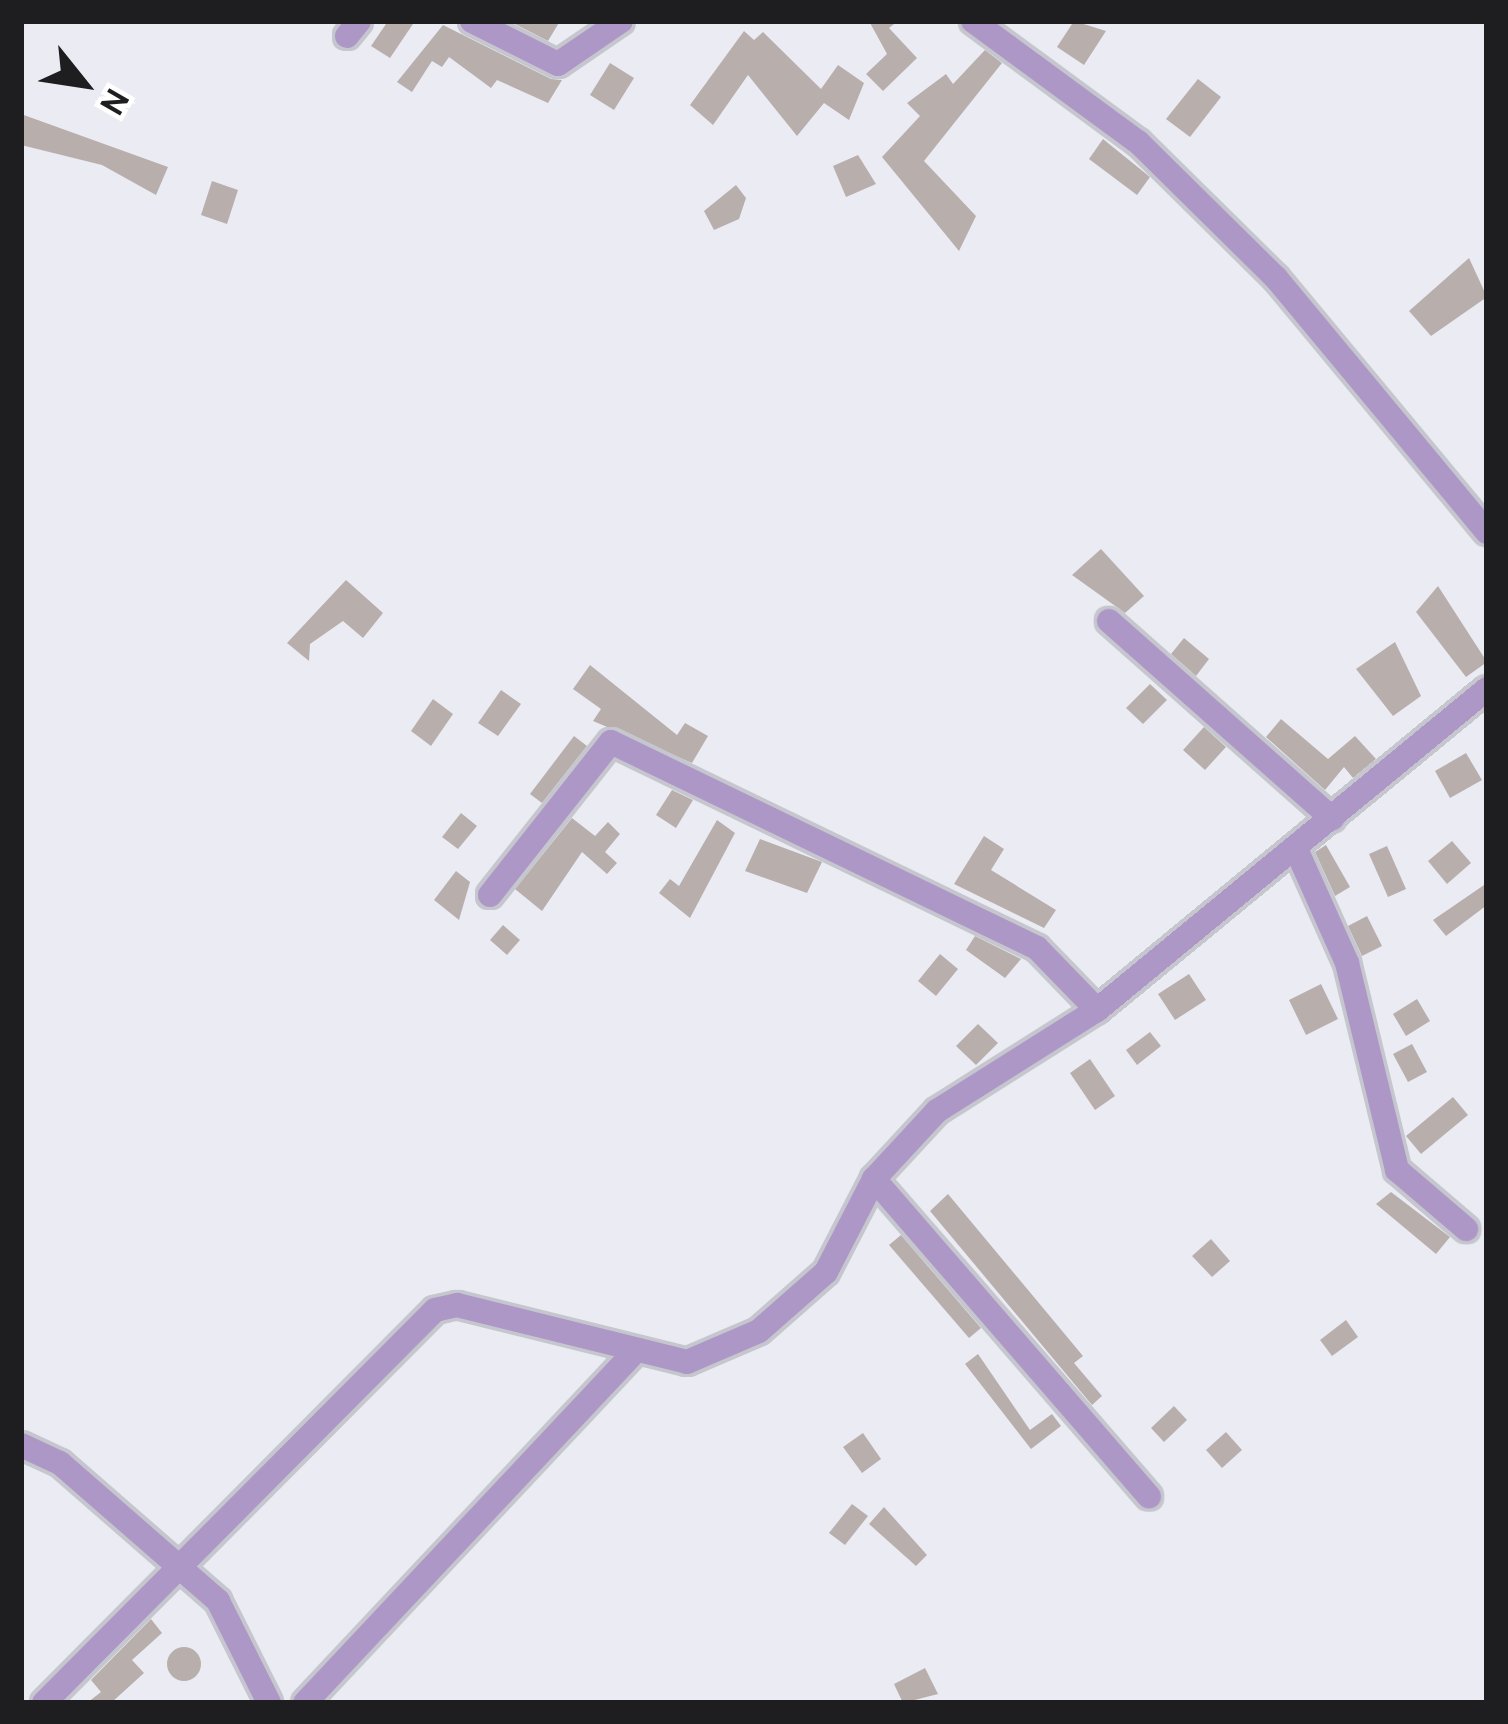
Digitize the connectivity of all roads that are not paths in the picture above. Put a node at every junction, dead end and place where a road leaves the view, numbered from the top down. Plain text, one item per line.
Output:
1 (472, 21) edge
2 (621, 21) edge
3 (973, 21) edge
4 (1487, 532) edge
5 (1109, 621) dead end
6 (1487, 689) edge
7 (1332, 818) junction
8 (1297, 851) junction
9 (490, 895) dead end
10 (1097, 1010) junction
11 (874, 1179) junction
12 (1466, 1228) dead end
13 (631, 1356) junction
14 (21, 1445) edge
15 (1149, 1496) dead end
16 (182, 1566) junction
17 (44, 1703) edge
18 (269, 1703) edge
19 (304, 1703) edge

1 - 2 street
3 - 4 street
5 - 7 street
6 - 7 street
7 - 8 street
8 - 10 street
8 - 12 street
9 - 10 street
10 - 11 street
11 - 13 street
11 - 15 street
13 - 16 street
13 - 19 street
14 - 16 street
16 - 17 street
16 - 18 street

